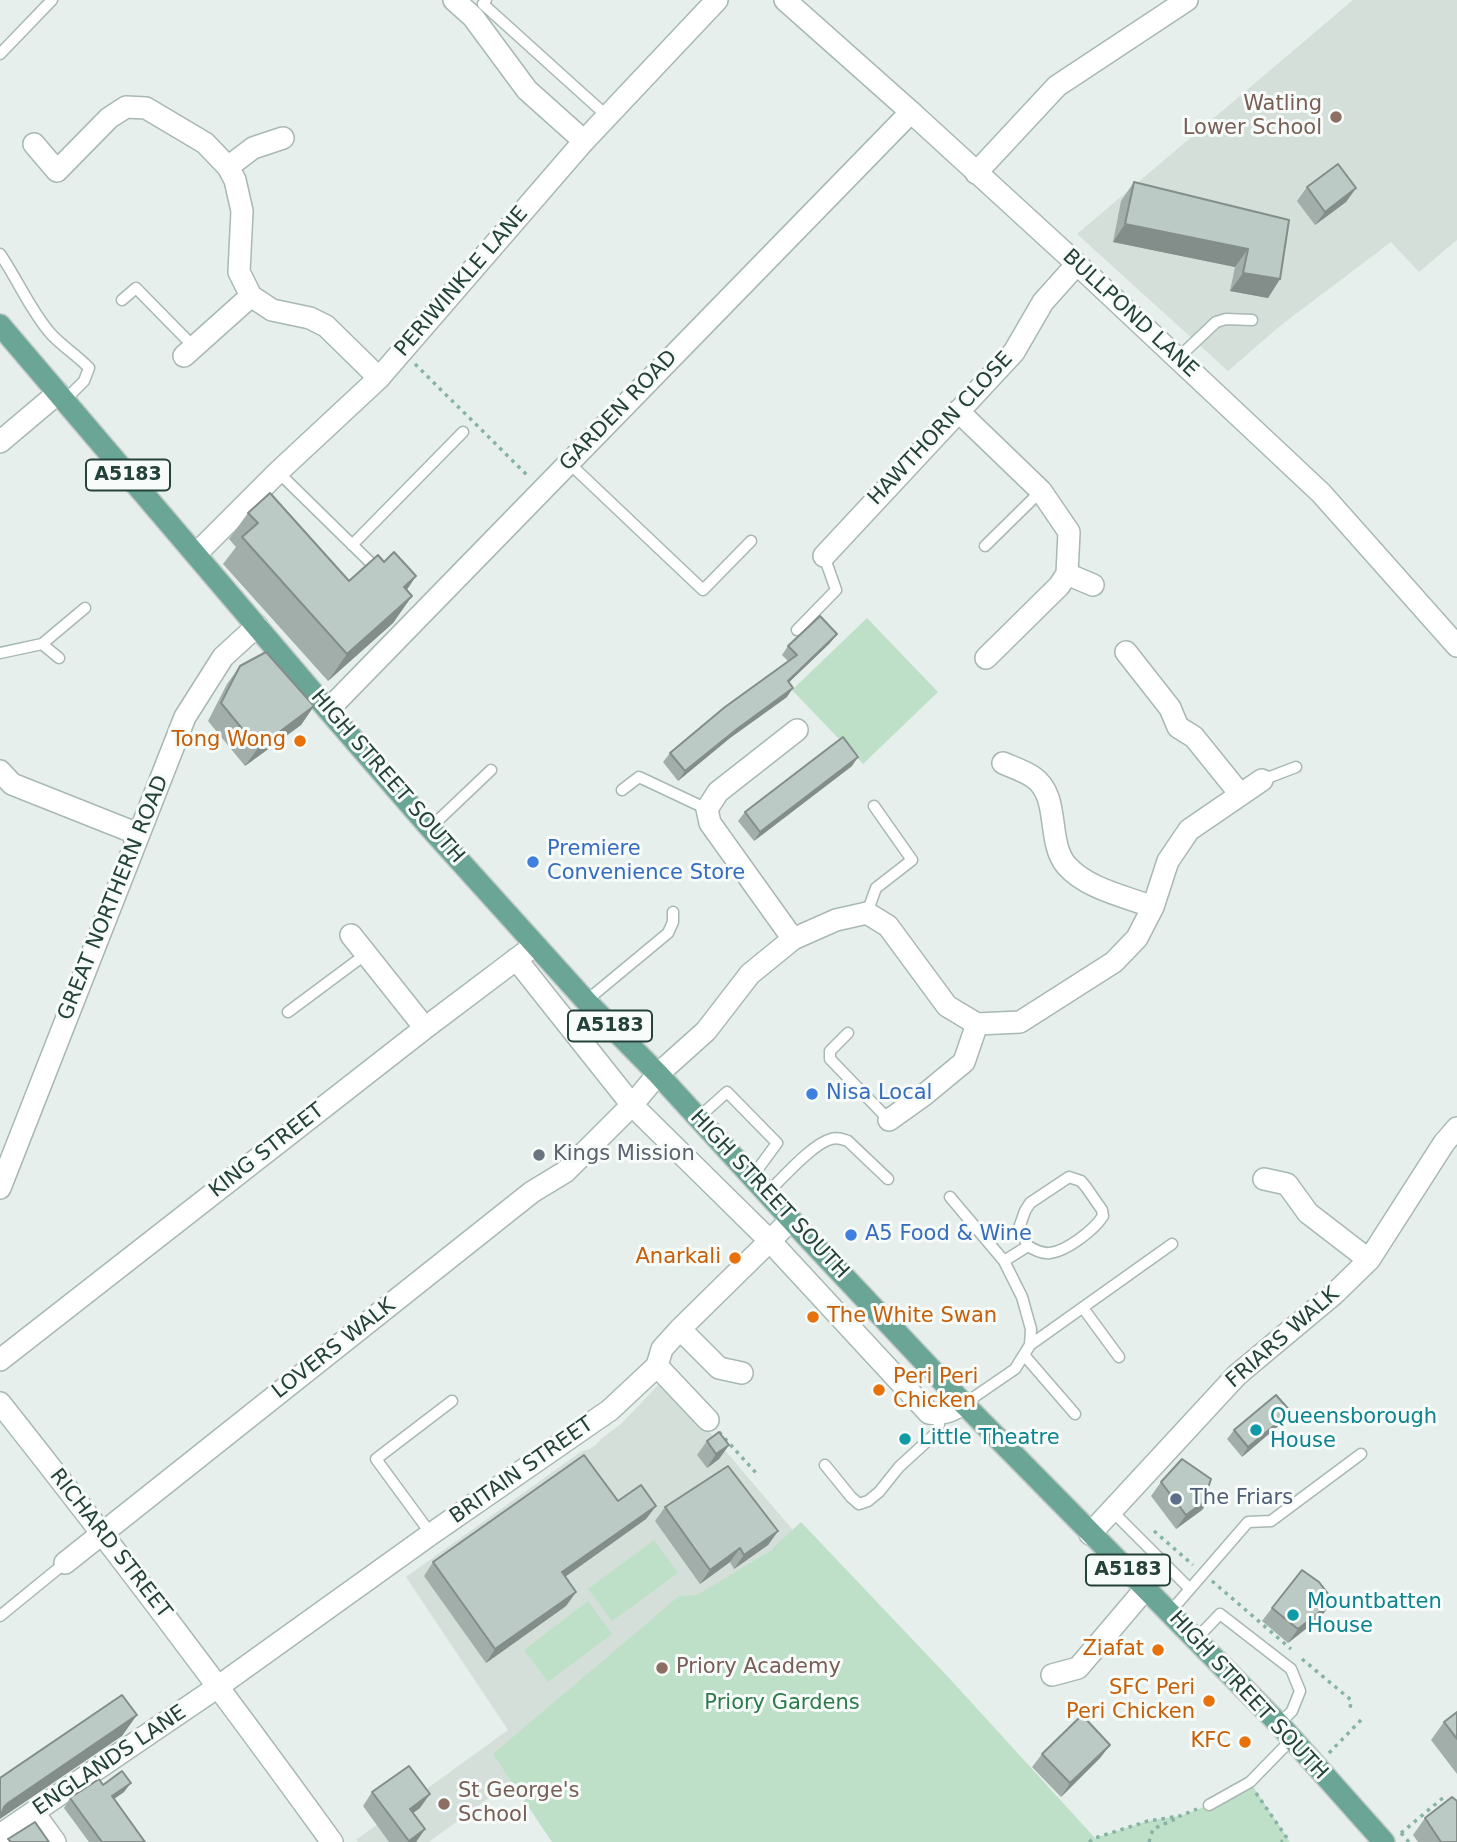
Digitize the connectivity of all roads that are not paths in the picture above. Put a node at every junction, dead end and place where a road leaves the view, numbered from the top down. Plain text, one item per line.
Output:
1 (52, 0) edge
2 (454, 0) edge
3 (486, 0) edge
4 (717, 0) edge
5 (785, 0) edge
6 (1187, 0) edge
7 (0, 54) edge
8 (911, 112) junction
9 (607, 116) junction
10 (283, 138) dead end
11 (584, 141) junction
12 (34, 144) dead end
13 (228, 167) junction
14 (976, 173) junction
15 (0, 254) edge
16 (1077, 264) junction
17 (251, 296) junction
18 (122, 300) dead end
19 (1252, 320) dead end
20 (0, 325) edge
21 (189, 351) joint
22 (1178, 358) junction
23 (379, 378) junction
24 (61, 397) junction
25 (958, 411) junction
26 (463, 432) dead end
27 (0, 442) edge
28 (569, 463) junction
29 (278, 471) junction
30 (1041, 491) junction
31 (751, 541) dead end
32 (352, 545) junction
33 (985, 546) dead end
34 (196, 554) junction
35 (824, 556) joint
36 (1067, 574) junction
37 (388, 580) edge
38 (1093, 584) dead end
39 (85, 608) dead end
40 (257, 626) junction
41 (797, 630) dead end
42 (42, 644) junction
43 (1457, 646) edge
44 (1126, 652) dead end
45 (0, 653) edge
46 (59, 658) dead end
47 (986, 658) dead end
48 (328, 710) junction
49 (797, 730) dead end
50 (1003, 763) dead end
51 (1296, 767) dead end
52 (491, 770) dead end
53 (0, 771) edge
54 (1262, 780) joint
55 (622, 790) dead end
56 (1240, 794) junction
57 (874, 806) dead end
58 (707, 809) junction
59 (430, 828) junction
60 (138, 834) junction
61 (1153, 907) junction
62 (673, 912) dead end
63 (867, 913) junction
64 (351, 936) dead end
65 (793, 939) junction
66 (535, 945) junction
67 (366, 954) junction
68 (516, 960) junction
69 (586, 1002) junction
70 (288, 1012) dead end
71 (977, 1024) junction
72 (425, 1028) junction
73 (848, 1033) dead end
74 (658, 1074) junction
75 (632, 1105) junction
76 (698, 1118) junction
77 (889, 1119) joint
78 (1457, 1128) edge
79 (9, 1143) edge
80 (752, 1177) junction
81 (888, 1179) dead end
82 (1264, 1179) dead end
83 (0, 1188) edge
84 (767, 1193) junction
85 (950, 1197) dead end
86 (791, 1220) junction
87 (769, 1240) junction
88 (1172, 1244) dead end
89 (1028, 1246) junction
90 (1369, 1260) junction
91 (1004, 1261) junction
92 (1083, 1308) junction
93 (680, 1329) junction
94 (1027, 1350) junction
95 (1119, 1357) dead end
96 (0, 1360) edge
97 (657, 1366) junction
98 (742, 1373) dead end
99 (452, 1401) dead end
100 (0, 1403) edge
101 (964, 1404) junction
102 (937, 1414) junction
103 (1075, 1414) dead end
104 (708, 1420) road end
105 (1361, 1454) dead end
106 (825, 1465) dead end
107 (1111, 1510) junction
108 (103, 1532) junction
109 (431, 1534) junction
110 (1090, 1534) junction
111 (65, 1563) joint
112 (1146, 1588) junction
113 (1190, 1589) junction
114 (1170, 1612) junction
115 (0, 1616) edge
116 (1196, 1639) junction
117 (1052, 1675) dead end
118 (219, 1686) junction
119 (1286, 1732) junction
120 (1209, 1805) road end
121 (34, 1813) junction
122 (0, 1835) edge
123 (1393, 1838) edge
124 (55, 1842) edge
125 (332, 1842) edge

1 - 7 lane
2 - 11 street
3 - 9 lane
4 - 9 street, PERIWINKLE LANE
5 - 8 street, BULLPOND LANE
6 - 14 street
8 - 14 street, BULLPOND LANE
8 - 28 street, GARDEN ROAD
9 - 11 street, PERIWINKLE LANE
10 - 13 street
11 - 23 street, PERIWINKLE LANE
12 - 13 street
13 - 17 street
14 - 16 street, BULLPOND LANE
15 - 24 lane
16 - 22 street, BULLPOND LANE
16 - 25 street, HAWTHORN CLOSE
17 - 21 street
17 - 23 street
18 - 21 lane
19 - 22 lane
20 - 24 main road, A5183
22 - 43 street, BULLPOND LANE
23 - 29 street, PERIWINKLE LANE
24 - 27 street
24 - 34 main road, A5183
25 - 30 street
25 - 35 street, HAWTHORN CLOSE
26 - 32 lane
28 - 31 lane
28 - 48 street, GARDEN ROAD
29 - 32 lane
29 - 34 street, PERIWINKLE LANE
30 - 33 lane
30 - 36 street
32 - 37 lane
34 - 40 main road, A5183
35 - 41 lane
36 - 38 street
36 - 47 street
39 - 42 lane
40 - 48 main road, HIGH STREET SOUTH / A5183
40 - 60 street, GREAT NORTHERN ROAD
42 - 45 lane
42 - 46 lane
44 - 56 street
48 - 59 main road, HIGH STREET SOUTH / A5183
49 - 58 street
50 - 61 street
51 - 54 lane
52 - 59 lane
53 - 60 street
54 - 56 street
55 - 58 lane
56 - 61 street
57 - 63 lane
58 - 65 street
59 - 66 main road, HIGH STREET SOUTH / A5183
60 - 79 street, GREAT NORTHERN ROAD
61 - 71 street
62 - 69 lane
63 - 65 street, LOVERS WALK
63 - 71 street
64 - 67 street
65 - 74 street, LOVERS WALK
66 - 68 street, KING STREET
66 - 69 main road, HIGH STREET SOUTH / A5183
67 - 70 lane
67 - 72 street
68 - 72 street, KING STREET
68 - 75 street
69 - 74 main road, HIGH STREET SOUTH / A5183
71 - 77 street
72 - 96 street, KING STREET
73 - 77 lane
74 - 75 street, LOVERS WALK
74 - 76 main road, HIGH STREET SOUTH / A5183
75 - 87 street
75 - 108 street, LOVERS WALK
76 - 80 main road, HIGH STREET SOUTH / A5183
76 - 80 lane
78 - 90 street, FRIARS WALK
79 - 83 street, GREAT NORTHERN ROAD
80 - 84 main road, HIGH STREET SOUTH / A5183
81 - 84 lane
82 - 90 street
84 - 86 main road, HIGH STREET SOUTH / A5183
85 - 91 lane
86 - 87 street, BRITAIN STREET
86 - 101 main road, HIGH STREET SOUTH / A5183
87 - 93 street, BRITAIN STREET
87 - 102 street
88 - 92 lane
89 - 89 lane
89 - 91 lane
90 - 107 street, FRIARS WALK
91 - 94 lane
92 - 94 lane
92 - 95 lane
93 - 97 street, BRITAIN STREET
93 - 98 street
94 - 101 lane
94 - 103 lane
97 - 104 street
97 - 109 street, BRITAIN STREET
99 - 109 lane
100 - 108 street, RICHARD STREET
101 - 102 street
101 - 110 main road, HIGH STREET SOUTH / A5183
102 - 106 lane
105 - 113 lane
107 - 110 street, FRIARS WALK
107 - 113 lane
108 - 111 street, LOVERS WALK
108 - 118 street, RICHARD STREET
109 - 118 street, BRITAIN STREET
110 - 112 main road, HIGH STREET SOUTH / A5183
111 - 115 lane, LOVERS WALK
112 - 114 main road, HIGH STREET SOUTH / A5183
112 - 117 street
113 - 114 lane
114 - 116 main road, HIGH STREET SOUTH / A5183
116 - 119 main road, HIGH STREET SOUTH / A5183
116 - 119 lane
118 - 121 street, ENGLANDS LANE
118 - 125 street, RICHARD STREET
119 - 120 lane
119 - 123 main road, HIGH STREET SOUTH / A5183
121 - 122 street, ENGLANDS LANE
121 - 124 street

